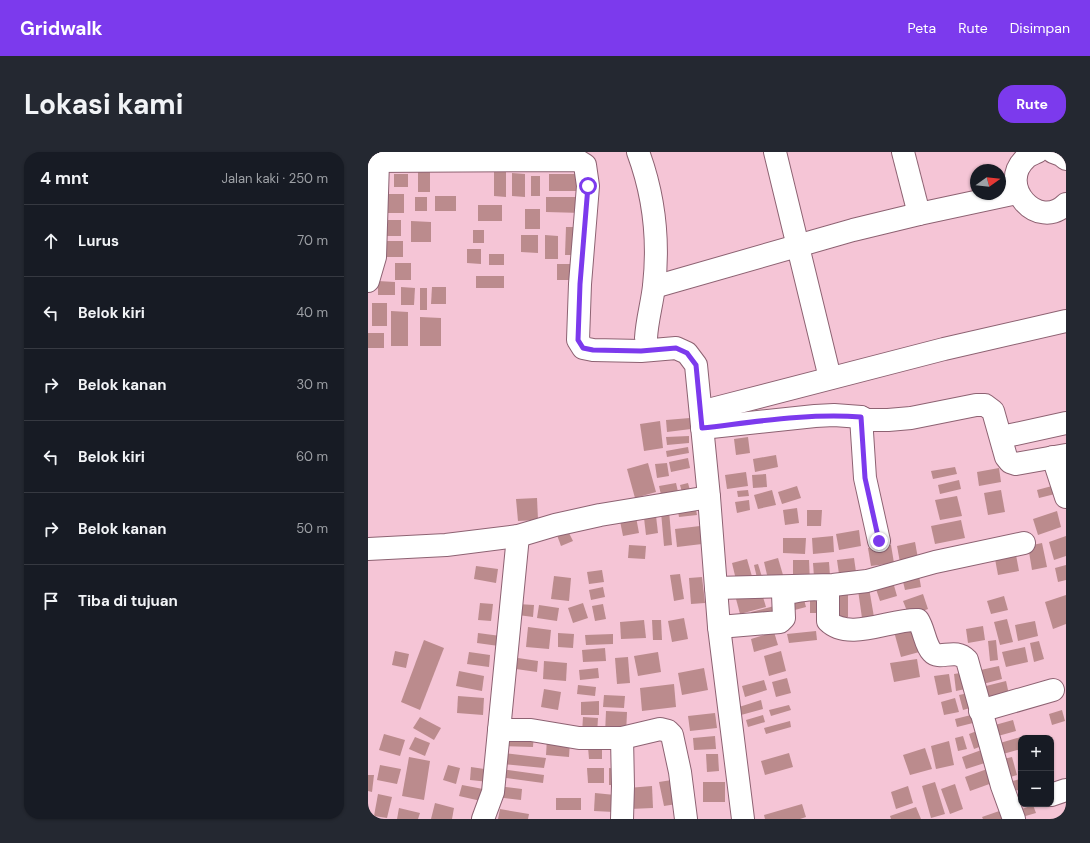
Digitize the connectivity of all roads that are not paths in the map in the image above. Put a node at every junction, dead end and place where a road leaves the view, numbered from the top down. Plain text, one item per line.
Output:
1 (638, 152) edge
2 (775, 152) edge
3 (903, 152) edge
4 (1037, 152) edge
5 (1053, 152) edge
6 (1066, 159) edge
7 (373, 161) edge
8 (1017, 193) junction
9 (1066, 204) edge
10 (919, 214) junction
11 (797, 247) junction
12 (368, 281) edge
13 (654, 287) junction
14 (1066, 321) edge
15 (646, 338) dead end
16 (830, 378) junction
17 (712, 409) dead end
18 (861, 417) junction
19 (1066, 423) edge
20 (702, 428) junction
21 (1011, 435) dead end
22 (1060, 456) edge
23 (709, 497) junction
24 (1066, 497) edge
25 (518, 536) junction
26 (879, 541) dead end
27 (1024, 542) dead end
28 (368, 549) edge
29 (716, 588) junction
30 (719, 627) junction
31 (1052, 690) dead end
32 (980, 711) junction
33 (500, 730) junction
34 (622, 738) junction
35 (1066, 790) edge
36 (1054, 794) edge
37 (483, 819) edge
38 (622, 819) edge
39 (686, 819) edge
40 (743, 819) edge
41 (1014, 819) edge

1 - 13 street
2 - 11 street
3 - 10 street
4 - 8 street
5 - 6 street
7 - 12 street
7 - 20 street
8 - 9 street
8 - 10 street
10 - 11 street
11 - 13 street
11 - 16 street
13 - 15 street
14 - 16 street
16 - 17 street
18 - 20 street
18 - 22 street
18 - 26 street
19 - 21 street
20 - 23 street
22 - 24 street
23 - 25 street
23 - 29 street
25 - 28 street
25 - 33 street
27 - 29 street
29 - 30 street
30 - 32 street
30 - 40 street
31 - 32 street
32 - 41 street
33 - 34 street
33 - 37 street
34 - 38 street
34 - 39 street
35 - 36 street

